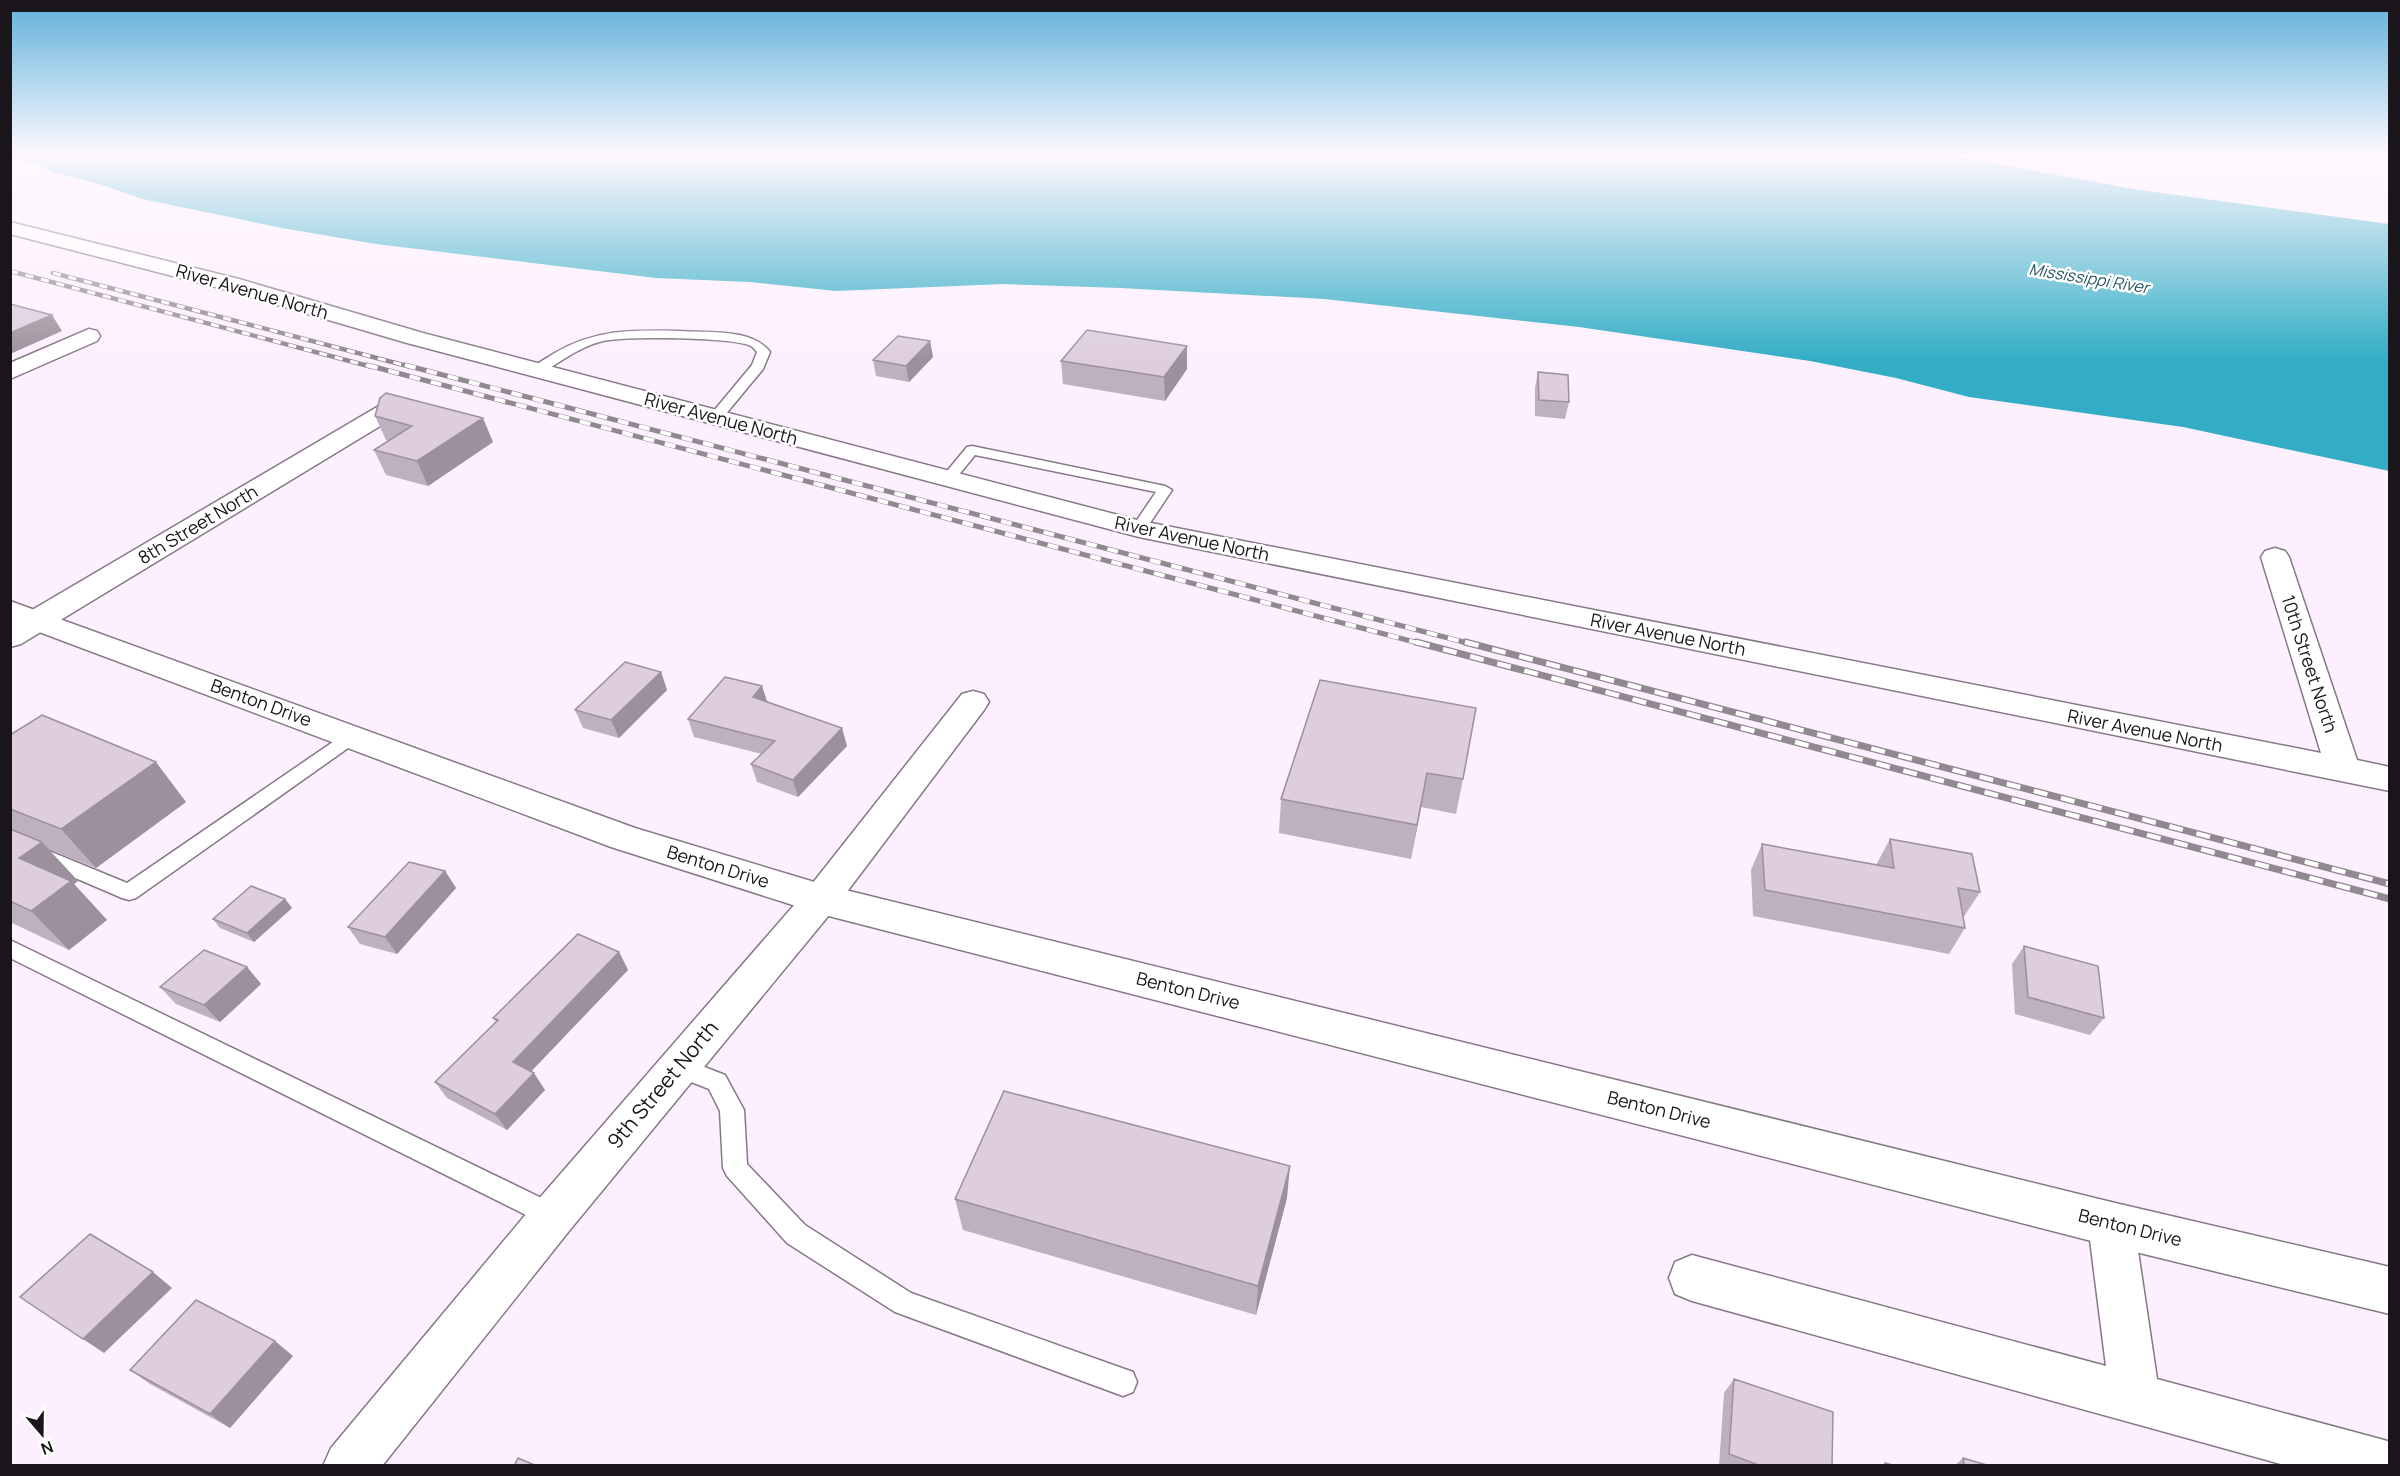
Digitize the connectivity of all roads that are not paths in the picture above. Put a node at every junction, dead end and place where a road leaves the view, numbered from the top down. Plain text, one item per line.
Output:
1 (10, 228) edge
2 (89, 336) dead end
3 (537, 370) junction
4 (10, 372) edge
5 (386, 412) edge
6 (715, 418) junction
7 (948, 479) junction
8 (1139, 530) junction
9 (2276, 557) dead end
10 (20, 623) edge
11 (973, 702) dead end
12 (352, 737) junction
13 (2343, 770) junction
14 (2390, 779) edge
15 (10, 842) edge
16 (821, 899) junction
17 (10, 948) edge
18 (679, 1067) junction
19 (553, 1216) junction
20 (2111, 1224) junction
21 (1692, 1278) dead end
22 (2390, 1291) edge
23 (1123, 1382) dead end
24 (2135, 1398) junction
25 (349, 1466) edge
26 (2384, 1466) edge

1 - 3 street, River Avenue North
2 - 4 street
3 - 6 street, River Avenue North
3 - 6 lane
5 - 10 street, 8th Street North
6 - 7 street, River Avenue North
7 - 8 street, River Avenue North
7 - 8 lane
8 - 13 street, River Avenue North
9 - 13 street, 10th Street North
10 - 12 street, Benton Drive
11 - 16 street, 9th Street North
12 - 15 lane
12 - 16 street, Benton Drive
13 - 14 street, River Avenue North
16 - 18 street, 9th Street North
16 - 20 street, Benton Drive
17 - 19 lane
18 - 19 street, 9th Street North
18 - 23 lane
19 - 25 street, 9th Street North
20 - 22 street, Benton Drive
20 - 24 street
21 - 24 street
24 - 26 street

